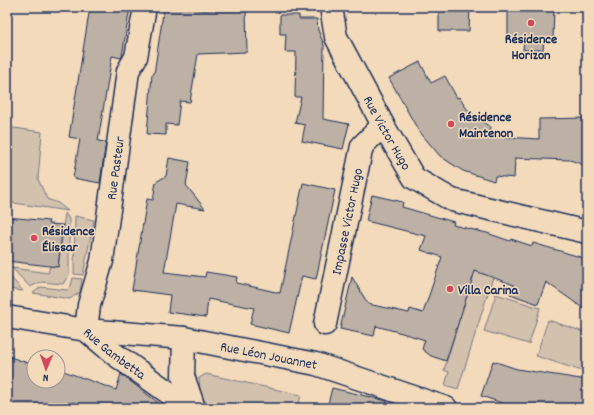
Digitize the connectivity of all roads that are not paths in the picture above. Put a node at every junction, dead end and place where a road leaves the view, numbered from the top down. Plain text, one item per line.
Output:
1 (145, 7) edge
2 (331, 7) edge
3 (383, 125) junction
4 (587, 232) edge
5 (7, 317) edge
6 (325, 324) dead end
7 (86, 330) junction
8 (184, 338) junction
9 (190, 408) edge
10 (194, 408) edge
11 (446, 408) edge

1 - 7 street, Rue Pasteur
2 - 3 street, Rue Victor Hugo
3 - 4 street, Rue Victor Hugo
3 - 6 street, Impasse Victor Hugo
5 - 7 street, Rue Gambetta
7 - 8 street, Rue Léon Jouannet
7 - 9 street, Rue Gambetta
8 - 10 street
8 - 11 street, Rue Léon Jouannet

